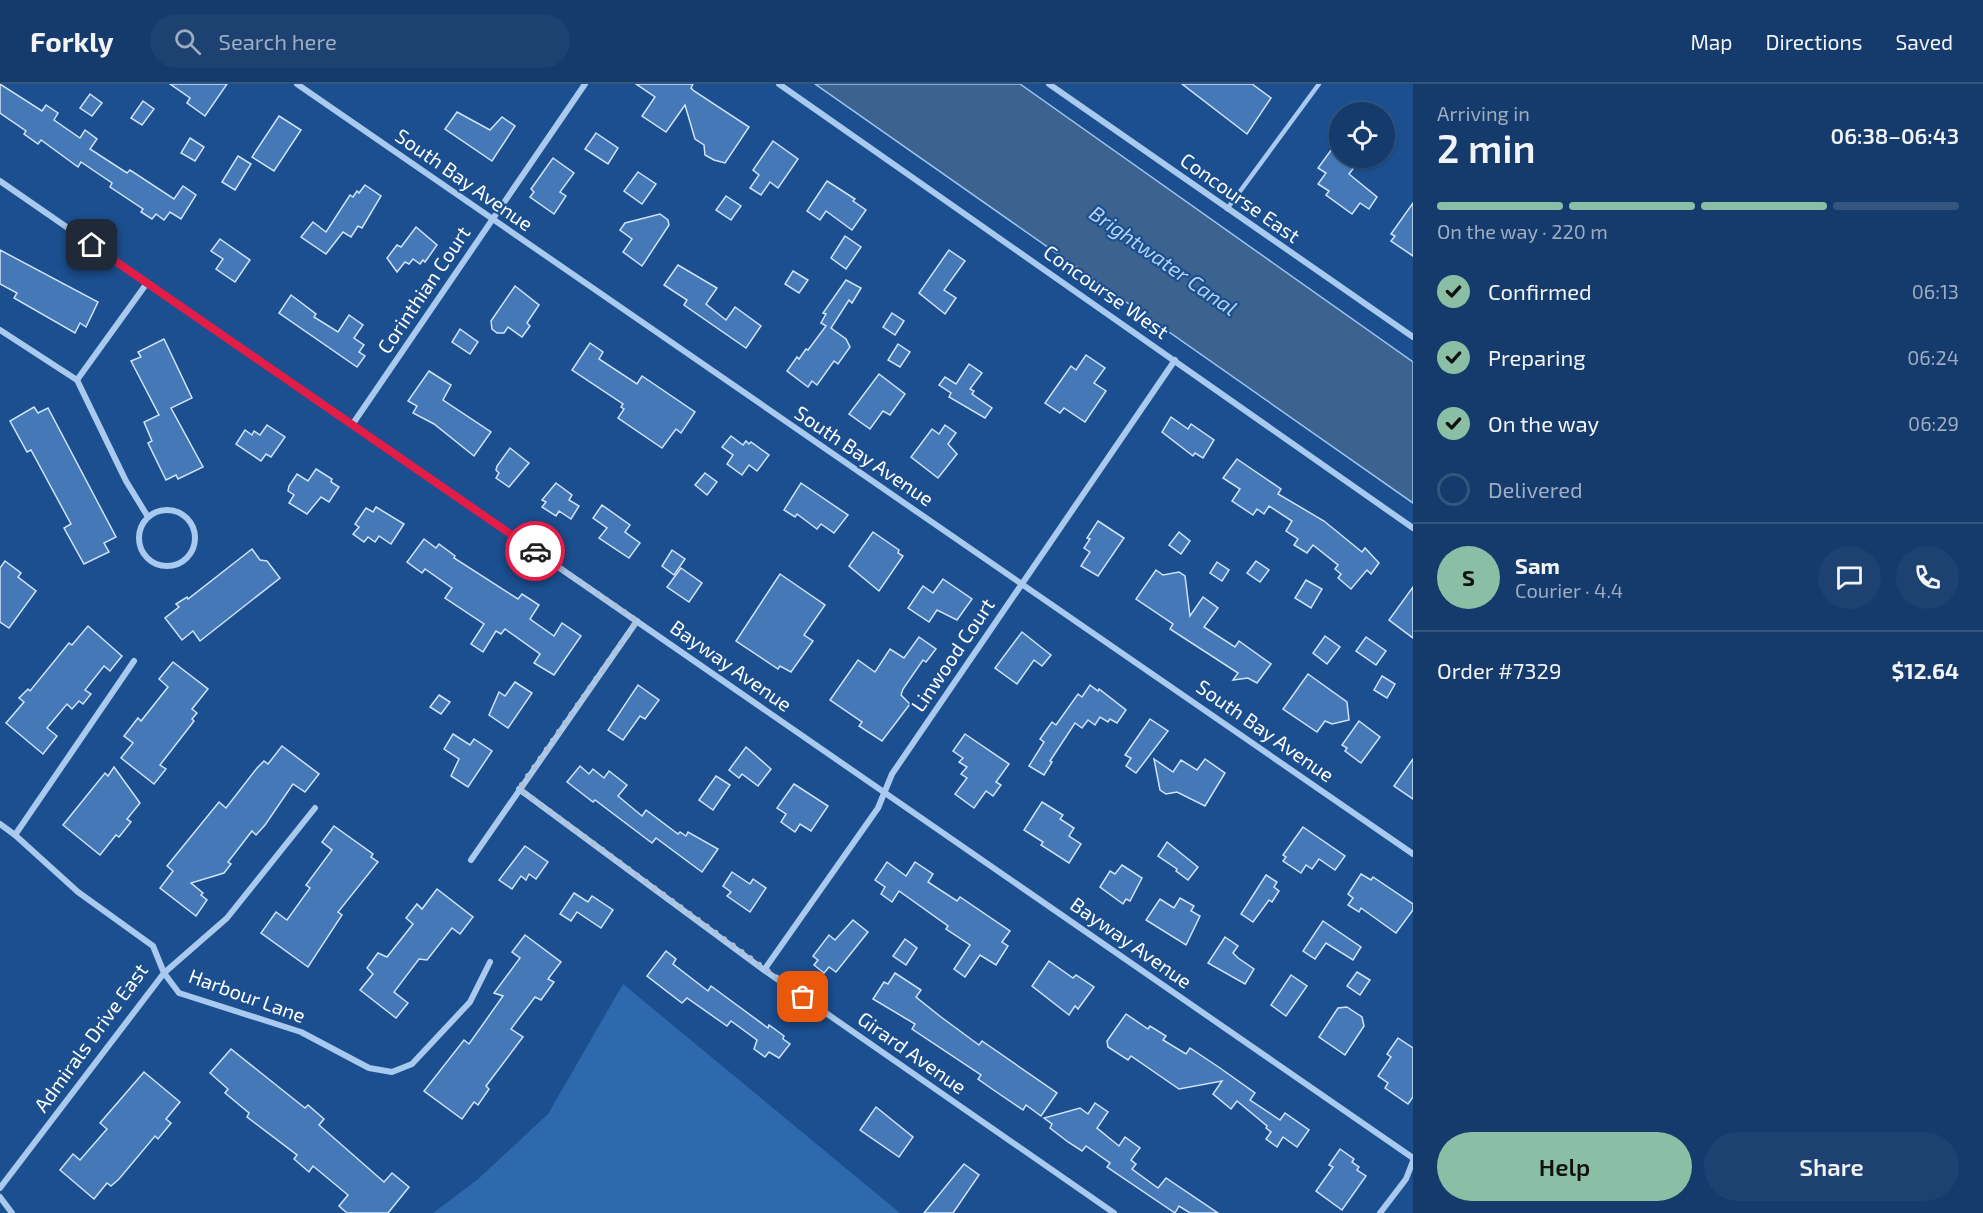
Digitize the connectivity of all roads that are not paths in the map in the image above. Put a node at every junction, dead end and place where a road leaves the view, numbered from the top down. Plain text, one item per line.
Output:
1 (297, 84) edge
2 (585, 84) edge
3 (779, 84) edge
4 (1049, 84) edge
5 (1318, 84) edge
6 (0, 181) edge
7 (1227, 209) junction
8 (492, 218) junction
9 (147, 283) junction
10 (0, 330) edge
11 (1413, 337) edge
12 (1175, 360) junction
13 (77, 380) junction
14 (352, 425) junction
15 (148, 517) junction
16 (1413, 528) edge
17 (1021, 584) junction
18 (637, 621) junction
19 (134, 661) dead end
20 (519, 789) junction
21 (884, 793) junction
22 (315, 808) dead end
23 (0, 825) edge
24 (15, 835) junction
25 (1413, 854) edge
26 (471, 861) dead end
27 (490, 962) dead end
28 (764, 970) junction
29 (164, 974) junction
30 (1413, 1159) edge
31 (0, 1188) edge
32 (0, 1197) edge
33 (12, 1213) edge
34 (1114, 1213) edge
35 (1380, 1213) edge

1 - 8 street, South Bay Avenue
2 - 8 street, Corinthian Court
3 - 12 street, Concourse West
4 - 7 street, Concourse East
5 - 7 lane
6 - 9 street, Bayway Avenue
7 - 11 street, Concourse East
8 - 14 street, Corinthian Court
8 - 17 street, South Bay Avenue
9 - 13 street
9 - 14 street, Bayway Avenue
10 - 13 street
12 - 16 street, Concourse West
12 - 17 street, Linwood Court
13 - 15 street
14 - 18 street, Bayway Avenue
15 - 15 street
17 - 21 street, Linwood Court
17 - 25 street, South Bay Avenue
18 - 20 street
18 - 21 street, Bayway Avenue
19 - 24 street
20 - 26 street
20 - 28 street, Girard Avenue
21 - 28 street, Linwood Court
21 - 30 street, Bayway Avenue
22 - 29 street, Harbour Lane
23 - 24 street, Admirals Drive East
24 - 29 street, Admirals Drive East
27 - 29 street, Harbour Lane
28 - 34 street, Girard Avenue
29 - 31 street, Admirals Drive East
30 - 35 street
32 - 33 street

